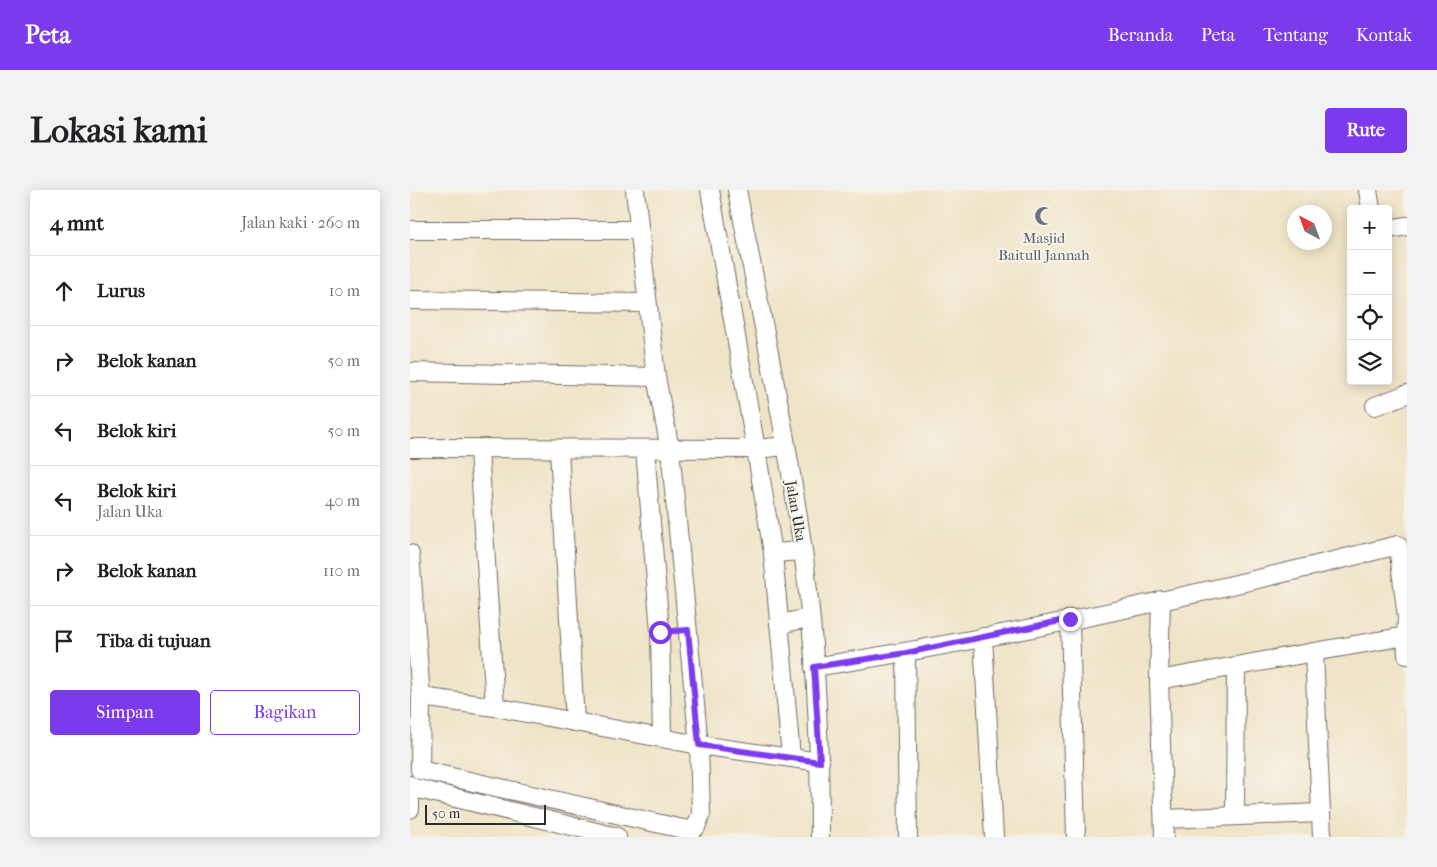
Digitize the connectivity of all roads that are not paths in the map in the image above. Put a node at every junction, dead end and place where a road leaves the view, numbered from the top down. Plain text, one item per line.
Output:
1 (635, 190) edge
2 (710, 190) edge
3 (737, 190) edge
4 (1368, 190) edge
5 (1370, 205) edge
6 (1407, 226) edge
7 (1392, 228) edge
8 (410, 230) edge
9 (639, 230) junction
10 (747, 242) junction
11 (720, 246) junction
12 (410, 300) edge
13 (647, 303) junction
14 (737, 346) junction
15 (767, 347) junction
16 (410, 372) edge
17 (656, 377) junction
18 (1407, 394) edge
19 (1375, 406) dead end
20 (785, 446) junction
21 (410, 448) edge
22 (479, 449) junction
23 (645, 449) junction
24 (670, 449) junction
25 (756, 449) junction
26 (559, 450) junction
27 (803, 551) junction
28 (773, 553) junction
29 (410, 554) edge
30 (1161, 600) junction
31 (809, 618) junction
32 (1407, 618) edge
33 (1070, 619) junction
34 (779, 624) junction
35 (688, 630) junction
36 (660, 632) junction
37 (1406, 636) edge
38 (983, 637) junction
39 (1314, 652) junction
40 (906, 653) junction
41 (1407, 655) edge
42 (814, 667) junction
43 (1236, 667) junction
44 (1160, 680) junction
45 (421, 697) junction
46 (495, 707) junction
47 (576, 722) junction
48 (662, 737) junction
49 (699, 745) junction
50 (791, 757) junction
51 (820, 762) junction
52 (410, 786) edge
53 (410, 795) edge
54 (410, 809) edge
55 (1320, 813) junction
56 (1235, 816) junction
57 (1164, 819) junction
58 (617, 837) edge
59 (820, 837) edge
60 (908, 837) edge
61 (994, 837) edge
62 (1076, 837) edge
63 (1164, 837) edge
64 (1322, 837) edge

1 - 9 street
2 - 11 street
3 - 10 street, Jalan Uka
4 - 5 street
6 - 7 street
8 - 9 street
9 - 13 street
10 - 11 street
10 - 15 street, Jalan Uka
11 - 14 street
12 - 13 street
13 - 17 street
14 - 15 street
14 - 25 street
15 - 20 street, Jalan Uka
16 - 17 street
17 - 24 street
18 - 19 street
20 - 25 street
20 - 27 street, Jalan Uka
21 - 22 street
22 - 26 street
22 - 46 street
23 - 24 street
23 - 26 street
23 - 36 street
24 - 25 street
24 - 35 street
25 - 28 street
26 - 47 street
27 - 28 street
27 - 31 street, Jalan Uka
28 - 34 street
29 - 45 street
30 - 32 street
30 - 33 street
30 - 44 street
31 - 34 street
31 - 42 street, Jalan Uka
32 - 37 street
33 - 38 street
33 - 62 street
34 - 50 street
35 - 36 street
35 - 49 street
36 - 48 street
37 - 39 street
37 - 41 street
38 - 40 street
38 - 61 street
39 - 43 street
39 - 55 street
40 - 42 street
40 - 60 street
42 - 51 street, Jalan Uka
43 - 44 street
43 - 56 street
44 - 57 street
45 - 46 street
45 - 49 street
46 - 47 street
47 - 48 street
48 - 49 street
49 - 50 street
50 - 51 street
51 - 59 street, Jalan Uka
52 - 53 street
52 - 58 street
53 - 54 street
55 - 56 street
55 - 64 street
56 - 57 street
57 - 63 street

